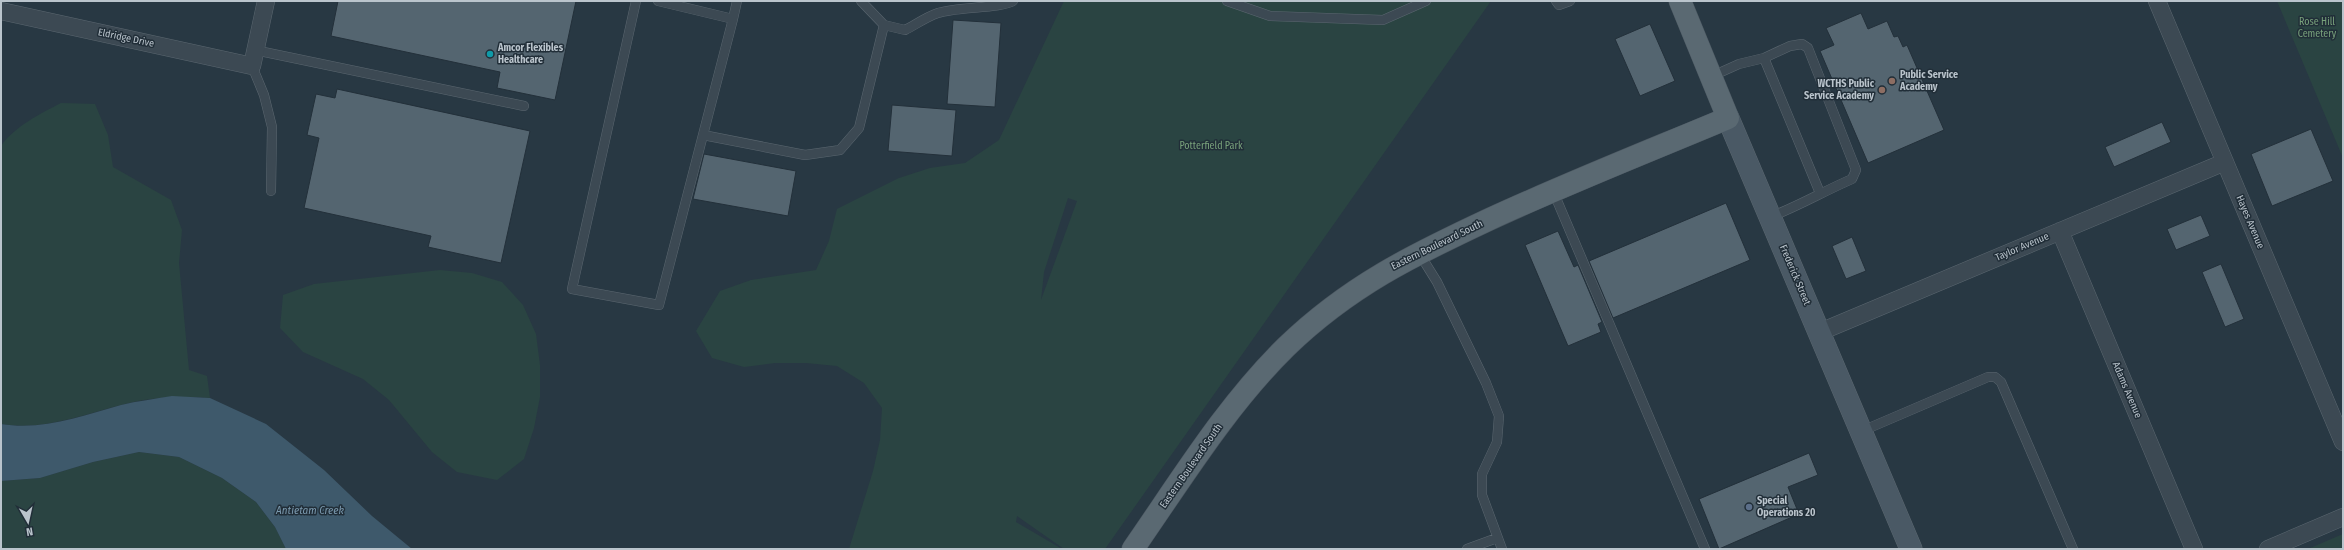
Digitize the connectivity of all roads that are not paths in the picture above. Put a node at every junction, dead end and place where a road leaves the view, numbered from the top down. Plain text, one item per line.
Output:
1 (266, 1) edge
2 (636, 1) edge
3 (658, 1) edge
4 (737, 1) edge
5 (861, 1) edge
6 (1013, 1) edge
7 (1227, 1) edge
8 (1426, 1) edge
9 (1556, 1) edge
10 (1570, 1) edge
11 (1681, 1) edge
12 (2157, 1) edge
13 (1, 11) edge
14 (733, 19) junction
15 (884, 25) junction
16 (253, 58) junction
17 (1764, 58) junction
18 (1710, 77) junction
19 (524, 106) dead end
20 (1728, 118) junction
21 (703, 134) junction
22 (2225, 162) junction
23 (271, 191) dead end
24 (1553, 191) junction
25 (1820, 193) junction
26 (1770, 217) junction
27 (2060, 231) junction
28 (1418, 252) junction
29 (1820, 332) junction
30 (1862, 431) junction
31 (2343, 442) edge
32 (2343, 517) edge
33 (1497, 538) junction
34 (1133, 549) edge
35 (1467, 549) edge
36 (1502, 549) edge
37 (1705, 549) edge
38 (1911, 549) edge
39 (2073, 549) edge
40 (2194, 549) edge
41 (2268, 549) edge

1 - 16 street
2 - 21 lane
3 - 14 lane
4 - 14 lane
5 - 15 lane
6 - 15 lane
7 - 8 lane
9 - 10 lane
11 - 18 main road, Frederick Street
12 - 22 street, Hayes Avenue
13 - 16 street, Eldridge Drive
14 - 21 lane
15 - 21 lane
16 - 19 lane
16 - 23 lane
17 - 18 lane
17 - 25 lane
17 - 25 lane
18 - 20 main road, Frederick Street
20 - 24 main road, Eastern Boulevard South
20 - 26 main road, Frederick Street
22 - 27 street, Taylor Avenue
22 - 31 street, Hayes Avenue
24 - 28 main road, Eastern Boulevard South
24 - 37 lane
25 - 26 lane
26 - 29 main road, Frederick Street
27 - 29 street, Taylor Avenue
27 - 40 street, Adams Avenue
28 - 33 lane
28 - 34 main road, Eastern Boulevard South
29 - 30 main road, Frederick Street
30 - 38 main road, Frederick Street
30 - 39 lane
32 - 41 street
33 - 35 lane
33 - 36 lane

